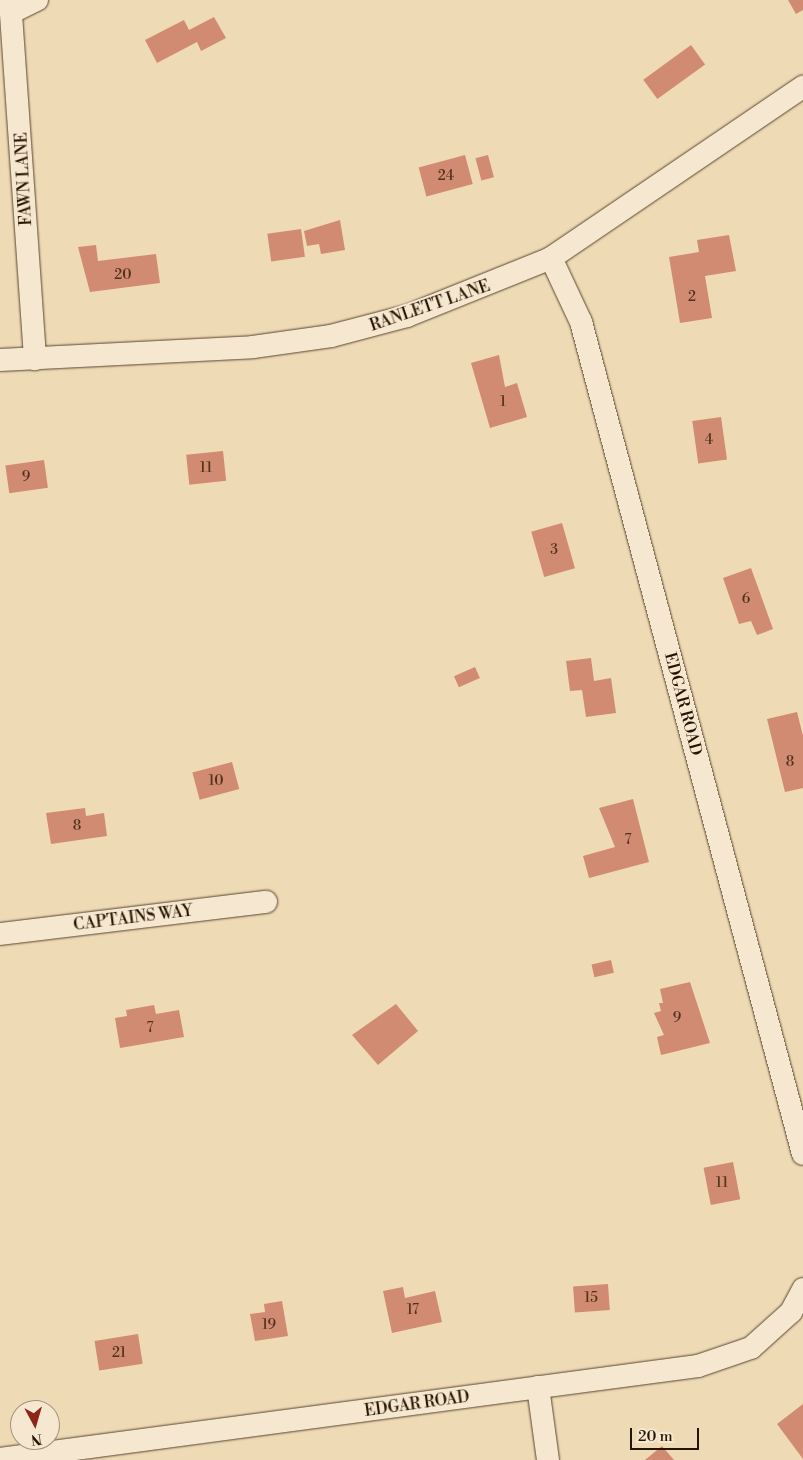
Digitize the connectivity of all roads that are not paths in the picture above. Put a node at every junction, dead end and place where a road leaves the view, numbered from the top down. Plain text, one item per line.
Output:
1 (37, 0) edge
2 (11, 6) edge
3 (803, 87) edge
4 (550, 258) junction
5 (35, 359) junction
6 (0, 360) edge
7 (266, 902) dead end
8 (0, 934) edge
9 (800, 1131) edge
10 (803, 1154) edge
11 (803, 1289) edge
12 (538, 1388) junction
13 (0, 1459) edge
14 (548, 1460) edge

1 - 2 street
2 - 5 street, FAWN LANE
3 - 4 street, RANLETT LANE
4 - 5 street, RANLETT LANE
4 - 9 street, EDGAR ROAD
5 - 6 street, RANLETT LANE
7 - 8 street, CAPTAINS WAY
9 - 10 street, EDGAR ROAD
11 - 12 street, EDGAR ROAD
12 - 13 street, EDGAR ROAD
12 - 14 street

